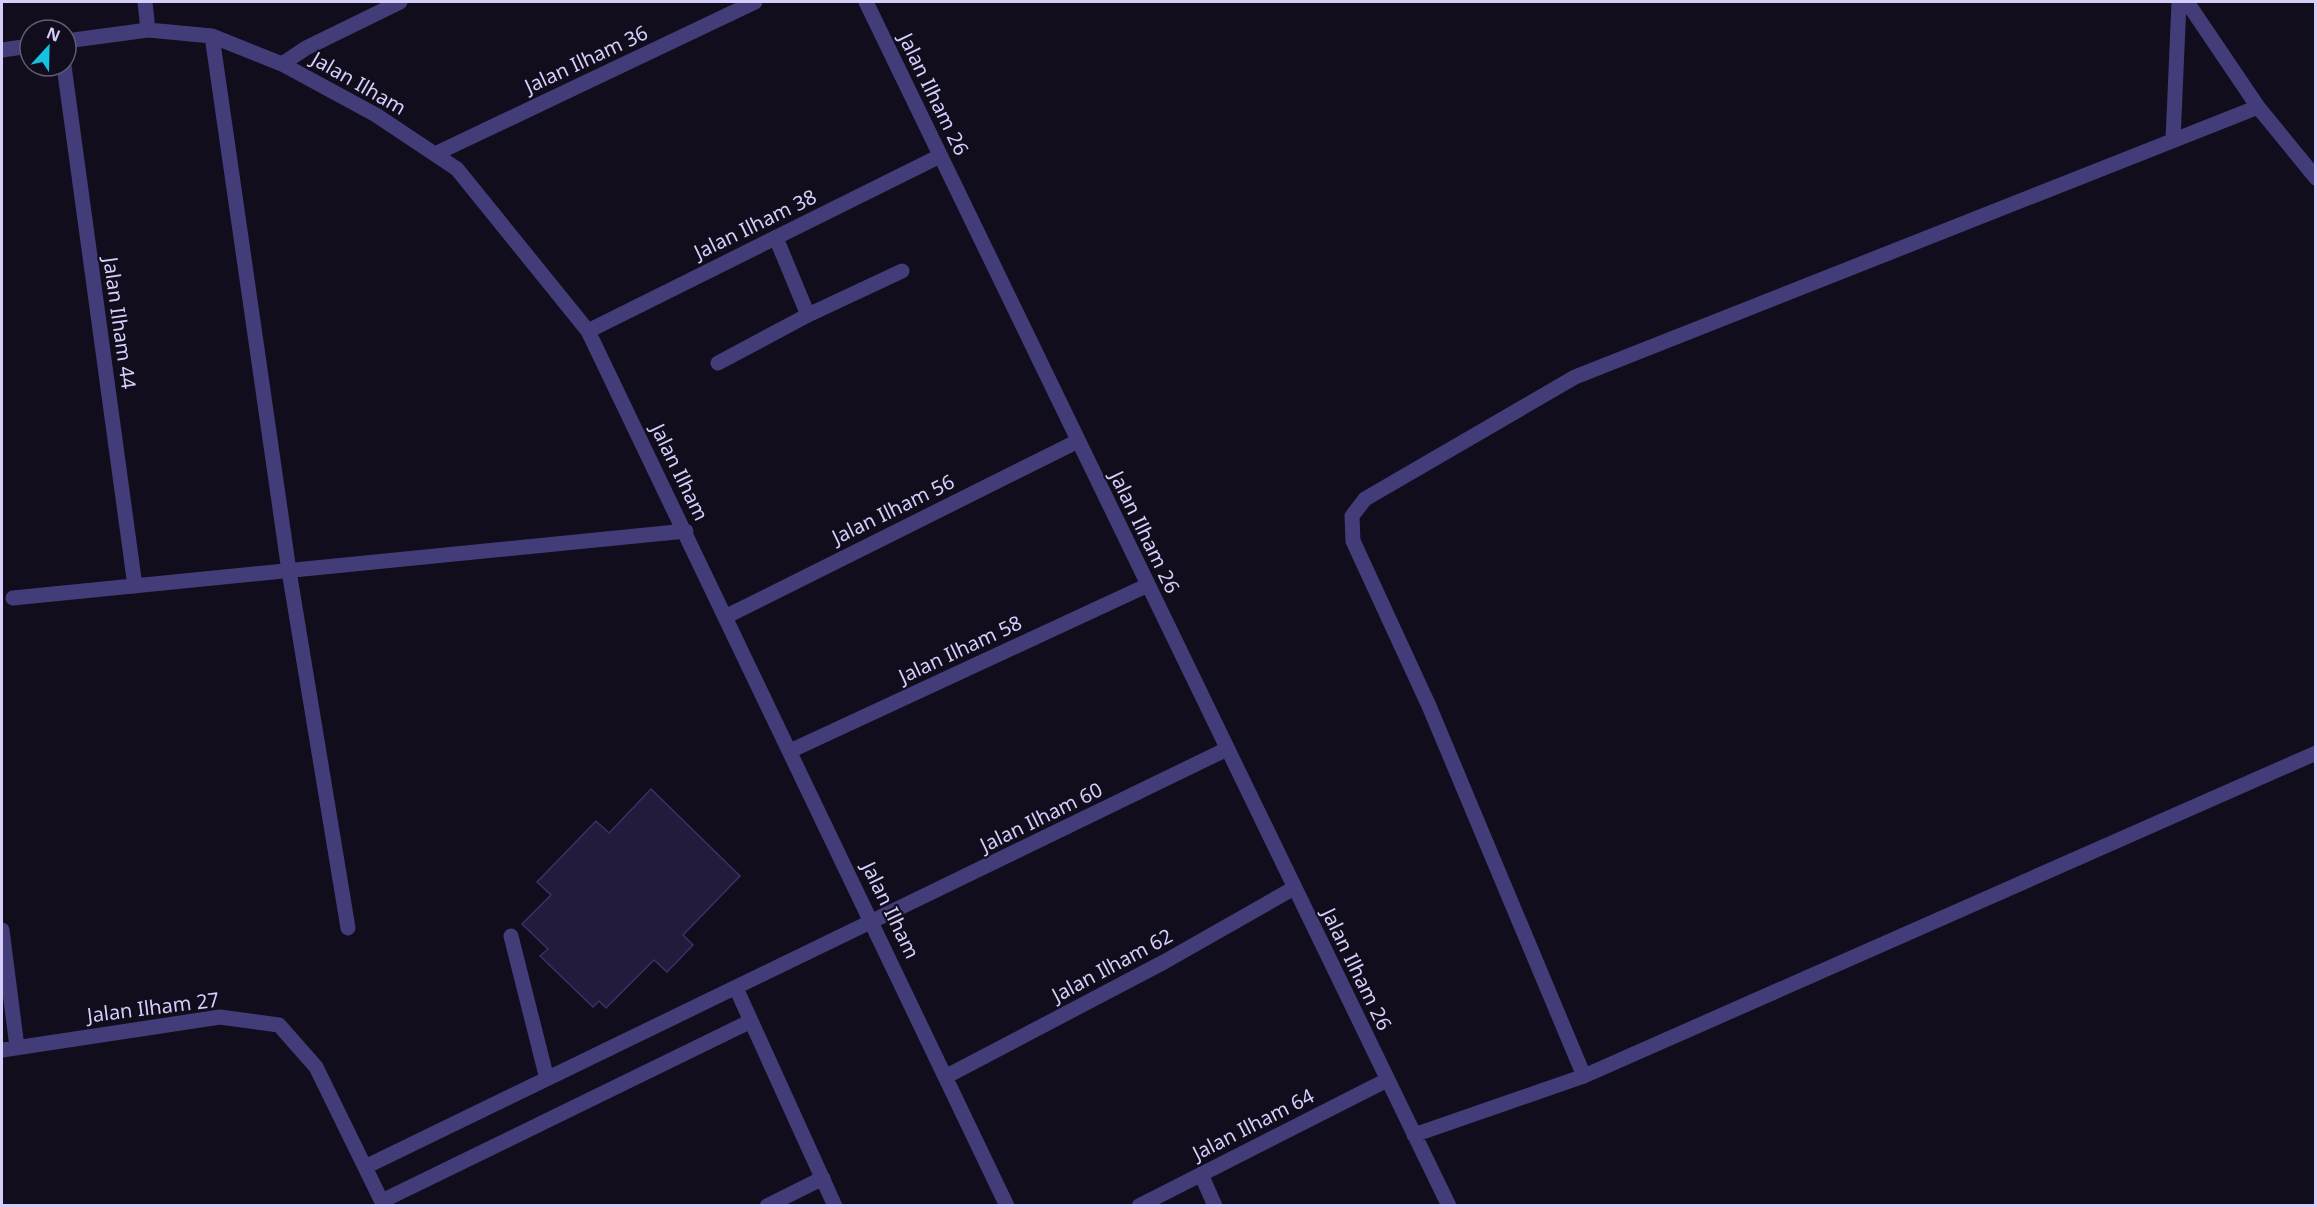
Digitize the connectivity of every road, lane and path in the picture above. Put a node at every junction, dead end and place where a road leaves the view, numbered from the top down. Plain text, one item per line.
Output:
1 (145, 2) edge
2 (399, 2) edge
3 (755, 2) edge
4 (866, 2) edge
5 (2179, 2) edge
6 (2187, 2) edge
7 (148, 30) junction
8 (212, 36) junction
9 (78, 39) edge
10 (18, 48) edge
11 (2, 50) edge
12 (282, 64) junction
13 (66, 78) edge
14 (2258, 107) junction
15 (2173, 140) junction
16 (435, 154) junction
17 (940, 156) junction
18 (2316, 178) edge
19 (776, 237) junction
20 (902, 271) dead end
21 (808, 315) junction
22 (588, 331) junction
23 (718, 363) dead end
24 (1078, 441) junction
25 (686, 531) junction
26 (289, 571) junction
27 (1148, 585) junction
28 (135, 586) junction
29 (13, 598) dead end
30 (727, 616) junction
31 (1227, 749) junction
32 (790, 751) junction
33 (2316, 753) edge
34 (1294, 888) junction
35 (874, 922) junction
36 (348, 928) dead end
37 (2, 930) edge
38 (511, 936) dead end
39 (736, 988) junction
40 (751, 1021) junction
41 (17, 1047) junction
42 (2, 1050) edge
43 (947, 1076) junction
44 (1584, 1076) junction
45 (547, 1079) junction
46 (1387, 1080) junction
47 (1414, 1135) junction
48 (365, 1167) junction
49 (1201, 1174) junction
50 (823, 1178) junction
51 (383, 1203) edge
52 (767, 1206) edge
53 (835, 1206) edge
54 (1008, 1206) edge
55 (1138, 1206) edge
56 (1215, 1206) edge
57 (1449, 1206) edge

1 - 7 street
2 - 12 street
3 - 16 street, Jalan Ilham 36
4 - 17 street, Jalan Ilham 26
5 - 15 street
6 - 14 street
7 - 8 street, Jalan Ilham
7 - 9 street, Jalan Ilham
8 - 12 street, Jalan Ilham
8 - 26 street
10 - 11 street
12 - 16 street, Jalan Ilham
13 - 28 street, Jalan Ilham 44
14 - 15 street
14 - 18 street
15 - 44 street
16 - 22 street, Jalan Ilham
17 - 19 street, Jalan Ilham 38
17 - 24 street, Jalan Ilham 26
19 - 21 street
19 - 22 street, Jalan Ilham 38
20 - 21 street
21 - 23 street
22 - 25 street, Jalan Ilham
24 - 27 street, Jalan Ilham 26
24 - 30 street, Jalan Ilham 56
25 - 26 street
25 - 30 street, Jalan Ilham
26 - 28 street
26 - 36 street
27 - 31 street, Jalan Ilham 26
27 - 32 street, Jalan Ilham 58
28 - 29 street
30 - 32 street, Jalan Ilham
31 - 34 street, Jalan Ilham 26
31 - 35 street, Jalan Ilham 60
32 - 35 street, Jalan Ilham
33 - 44 street
34 - 43 street, Jalan Ilham 62
34 - 46 street, Jalan Ilham 26
35 - 39 street, Jalan Ilham 60
35 - 43 street, Jalan Ilham
37 - 41 street
38 - 45 street
39 - 40 street
39 - 45 street, Jalan Ilham 60
40 - 50 street
40 - 51 street
41 - 42 street, Jalan Ilham 27
41 - 48 street, Jalan Ilham 27
43 - 54 street, Jalan Ilham
44 - 47 street
45 - 48 street, Jalan Ilham 60
46 - 47 street, Jalan Ilham 26
46 - 49 street, Jalan Ilham 64
47 - 57 street, Jalan Ilham 26
48 - 51 street, Jalan Ilham 27
49 - 55 street, Jalan Ilham 64
49 - 56 street
50 - 52 street
50 - 53 street

